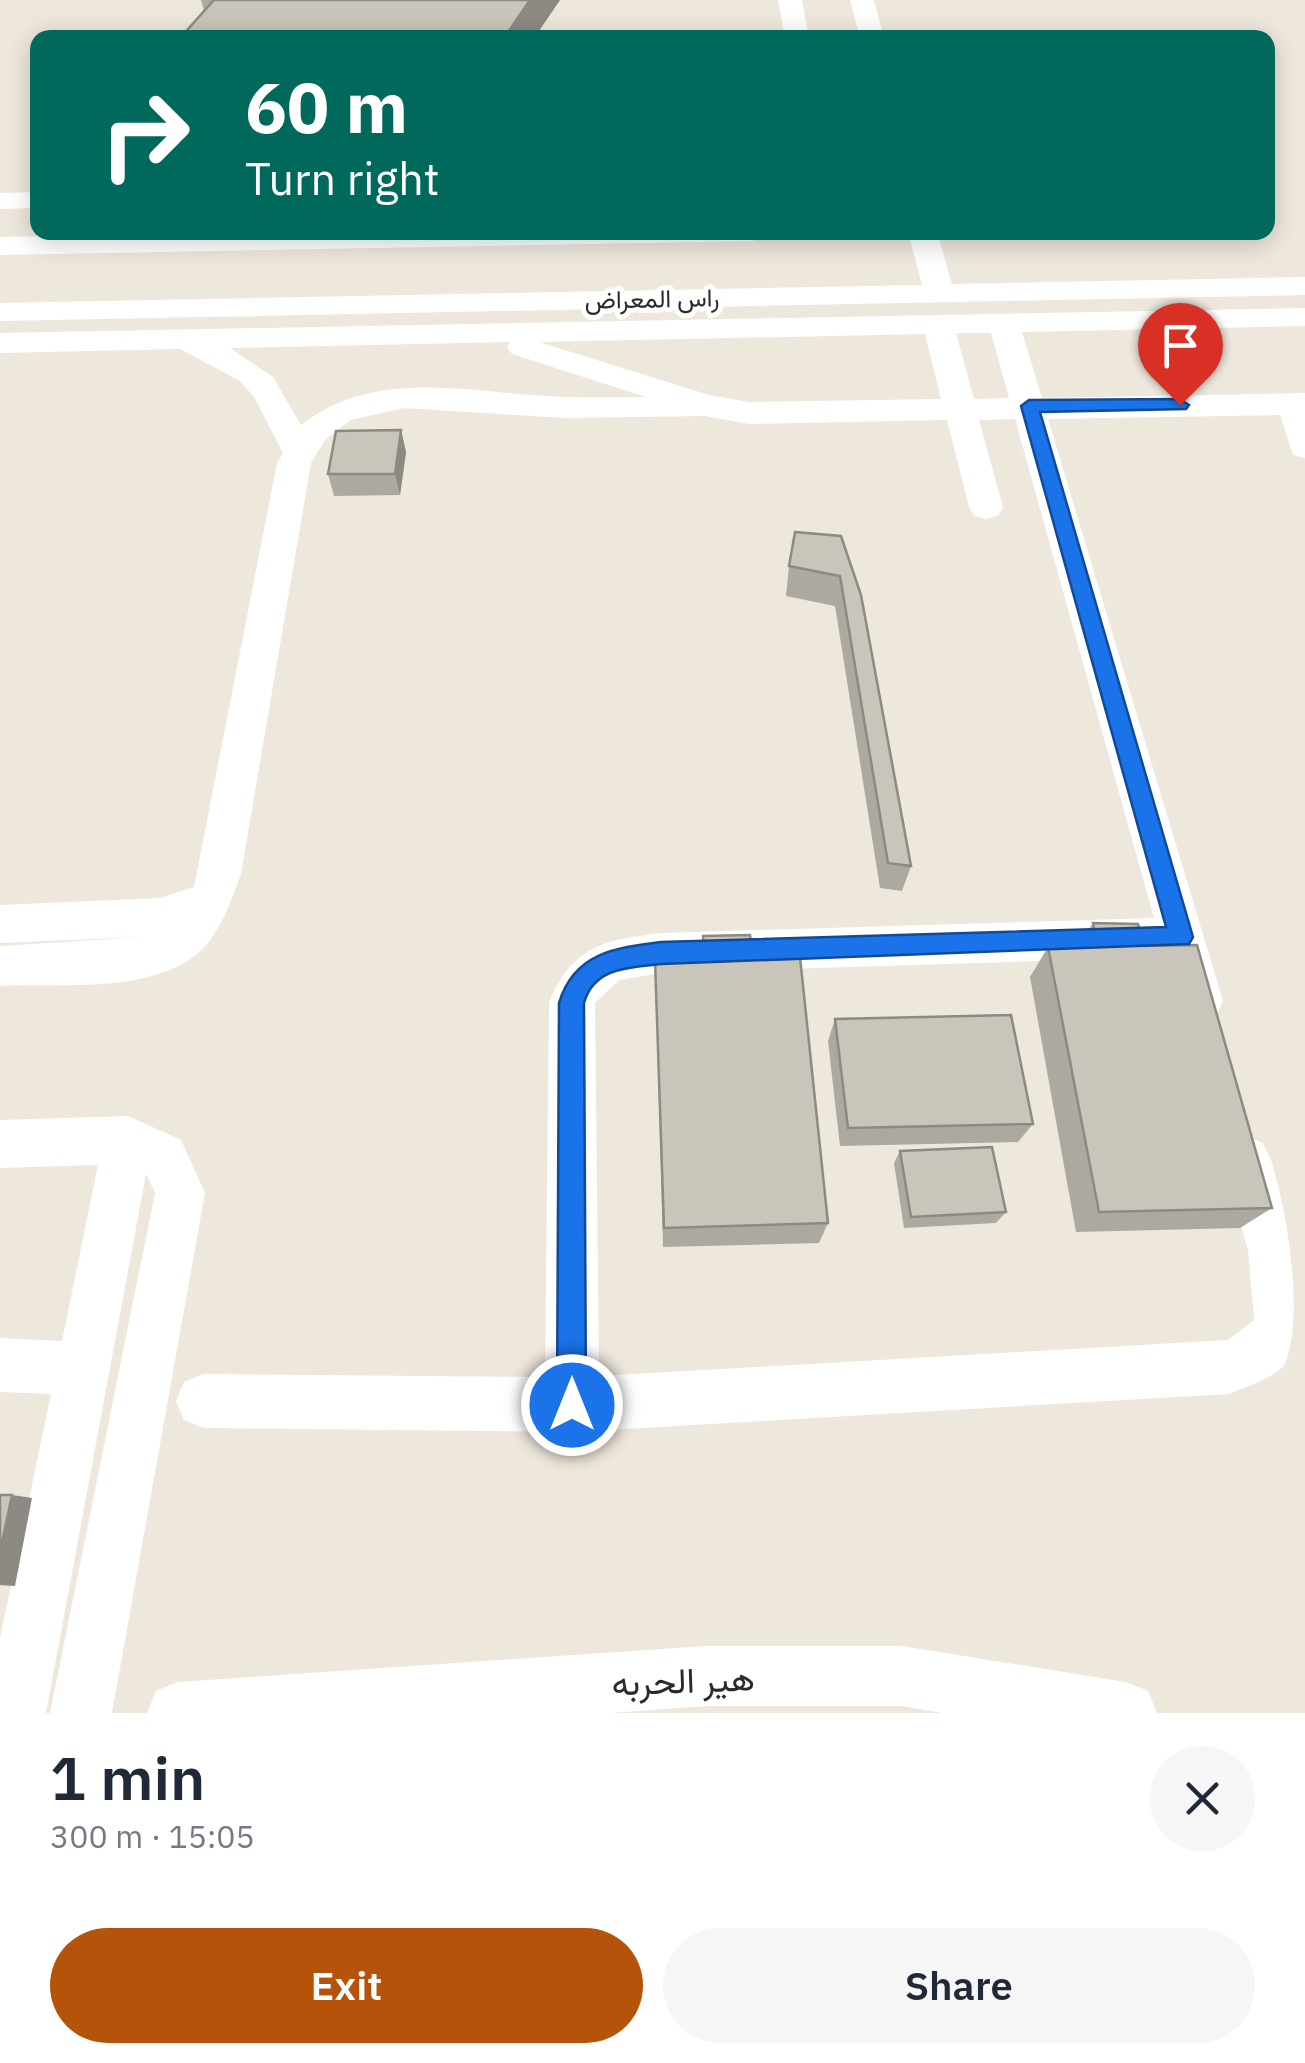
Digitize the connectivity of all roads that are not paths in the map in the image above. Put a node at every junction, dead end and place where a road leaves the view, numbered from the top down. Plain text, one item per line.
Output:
1 (790, 0) edge
2 (862, 0) edge
3 (796, 30) edge
4 (870, 30) edge
5 (0, 200) edge
6 (30, 200) edge
7 (333, 240) edge
8 (924, 240) edge
9 (103, 244) junction
10 (0, 246) edge
11 (1305, 286) edge
12 (940, 292) junction
13 (80, 310) junction
14 (0, 312) edge
15 (1305, 317) edge
16 (1004, 324) junction
17 (938, 325) junction
18 (464, 335) junction
19 (175, 340) junction
20 (0, 342) edge
21 (1299, 404) edge
22 (705, 405) junction
23 (1029, 406) junction
24 (959, 407) junction
25 (1305, 447) edge
26 (298, 451) junction
27 (986, 508) dead end
28 (210, 900) junction
29 (0, 924) edge
30 (1181, 937) junction
31 (0, 966) edge
32 (1214, 1049) edge
33 (1236, 1124) edge
34 (128, 1140) junction
35 (0, 1144) edge
36 (0, 1366) edge
37 (86, 1369) junction
38 (203, 1401) dead end
39 (572, 1405) junction
40 (707, 1694) edge
41 (15, 1713) edge
42 (82, 1713) edge
43 (178, 1713) edge
44 (1126, 1713) edge

1 - 3 street
2 - 4 street
5 - 6 street
7 - 9 street
8 - 12 street
9 - 10 street
9 - 13 street
11 - 12 street, راس المعراض
12 - 13 street, راس المعراض
13 - 14 street, راس المعراض
15 - 16 street, راس المعراض
16 - 17 street, راس المعراض
16 - 23 street
17 - 18 street, راس المعراض
17 - 24 street
18 - 19 street, راس المعراض
18 - 22 street, راس المعراض
19 - 20 street, راس المعراض
19 - 26 street
21 - 23 street, راس المعراض
21 - 25 street
22 - 24 street, راس المعراض
22 - 26 street
23 - 24 street, راس المعراض
23 - 30 street
24 - 27 street
26 - 28 street
28 - 29 street
28 - 31 street
30 - 32 street
30 - 39 street
33 - 39 street
34 - 35 street
34 - 37 street
34 - 42 street
36 - 37 street
37 - 41 street
38 - 39 street
40 - 43 street, هير الحربه
40 - 44 street, هير الحربه

